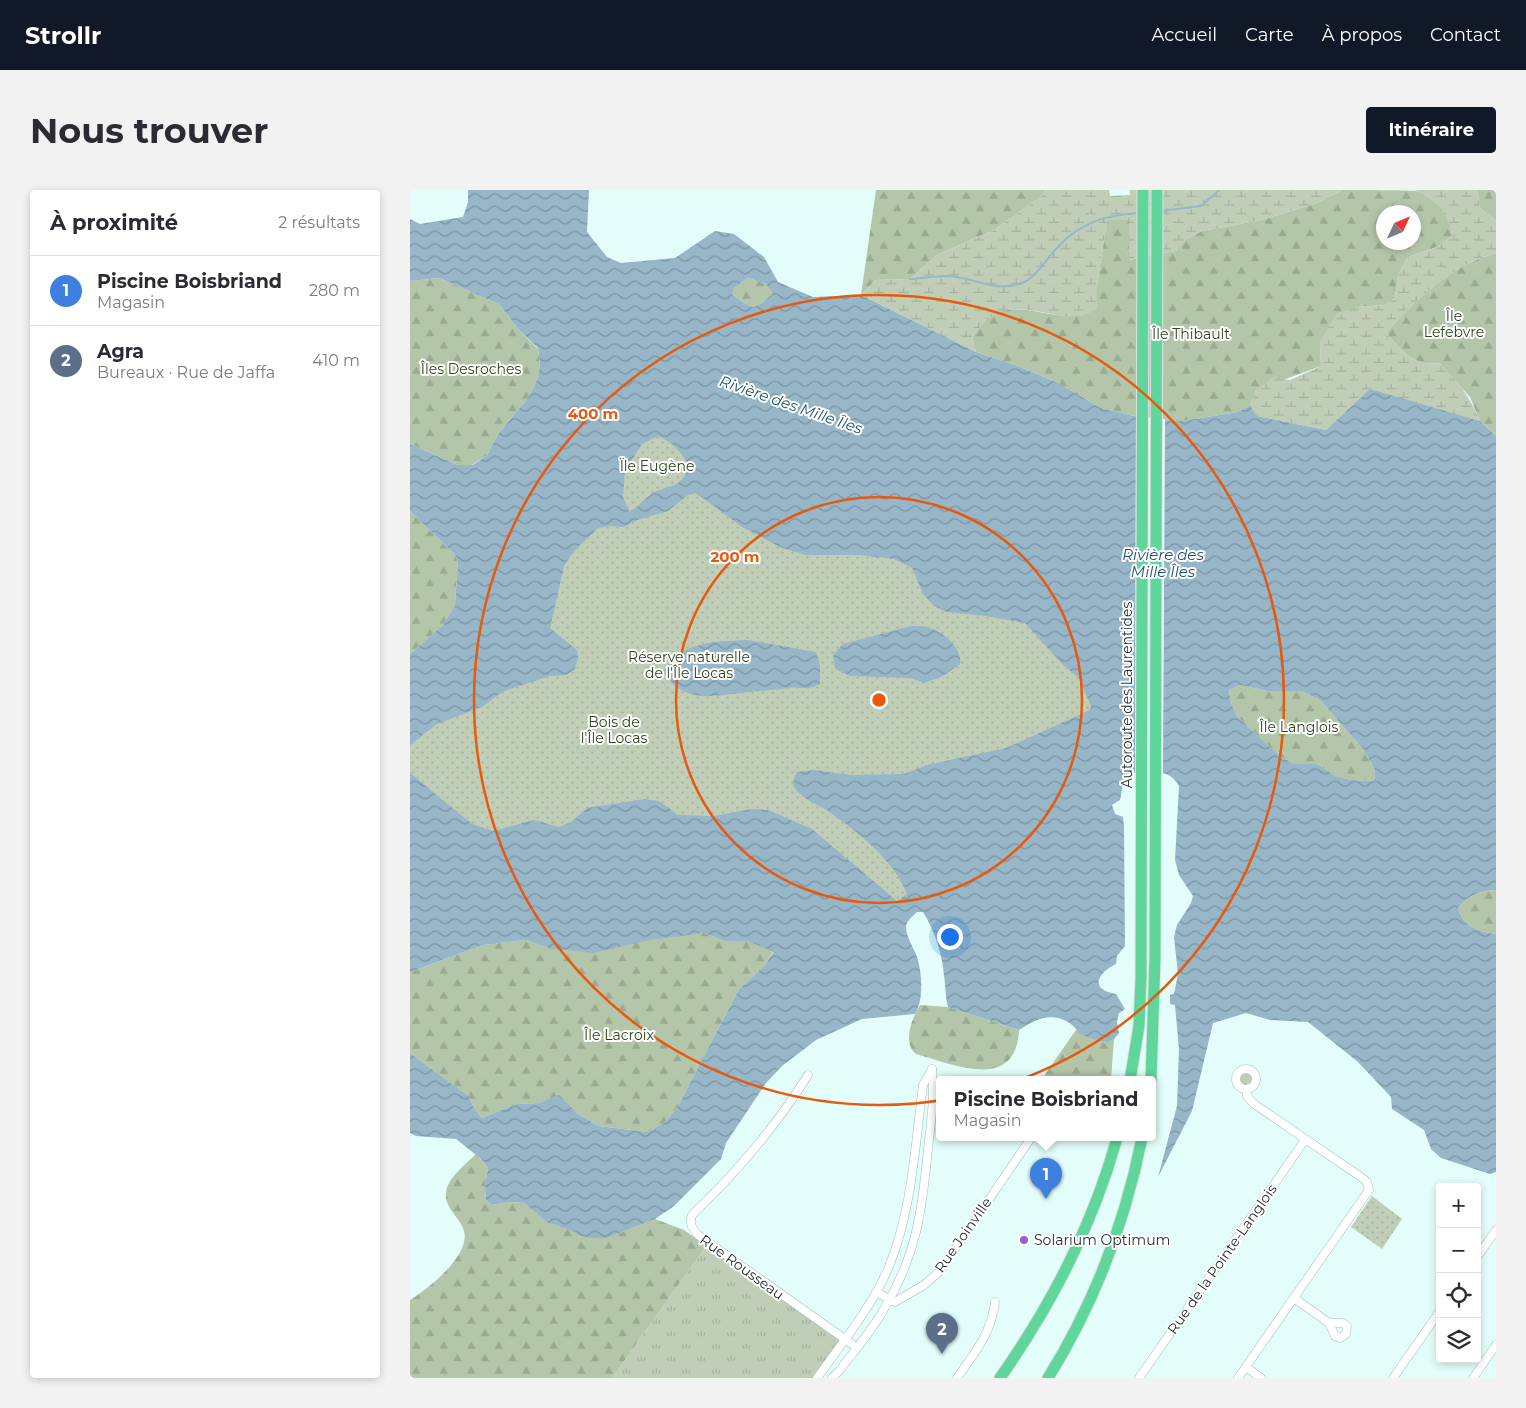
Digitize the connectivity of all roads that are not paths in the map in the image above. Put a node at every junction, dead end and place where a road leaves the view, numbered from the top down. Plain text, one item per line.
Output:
1 (1143, 190) edge
2 (1157, 190) edge
3 (808, 1075) dead end
4 (1131, 1076) edge
5 (1151, 1076) edge
6 (1246, 1089) dead end
7 (1306, 1140) junction
8 (1029, 1141) edge
9 (1116, 1141) edge
10 (1141, 1141) edge
11 (924, 1199) junction
12 (907, 1200) junction
13 (1496, 1230) edge
14 (1481, 1251) edge
15 (876, 1292) junction
16 (1294, 1298) junction
17 (889, 1300) junction
18 (995, 1302) dead end
19 (1436, 1317) edge
20 (1329, 1323) dead end
21 (844, 1340) junction
22 (1496, 1344) edge
23 (856, 1347) junction
24 (1246, 1367) junction
25 (817, 1378) edge
26 (832, 1378) edge
27 (957, 1378) edge
28 (1000, 1378) edge
29 (1048, 1378) edge
30 (1138, 1378) edge
31 (1238, 1378) edge
32 (1261, 1378) edge
33 (1393, 1378) edge
34 (1473, 1378) edge

1 - 4 highway, Autoroute des Laurentides
2 - 5 highway, Autoroute des Laurentides
3 - 21 street, Rue Rousseau
6 - 7 street
7 - 16 street
7 - 30 street, Rue de la Pointe-Langlois
8 - 17 street, Rue Joinville
9 - 28 highway
10 - 29 highway
11 - 12 street
11 - 12 street
11 - 17 street
12 - 15 street
13 - 14 street
15 - 17 street
15 - 21 street
16 - 20 street
16 - 24 street
17 - 23 street
18 - 27 street
19 - 33 street
21 - 23 street, Rue Rousseau
21 - 25 street
22 - 34 street
23 - 26 street
24 - 31 street
24 - 32 street

